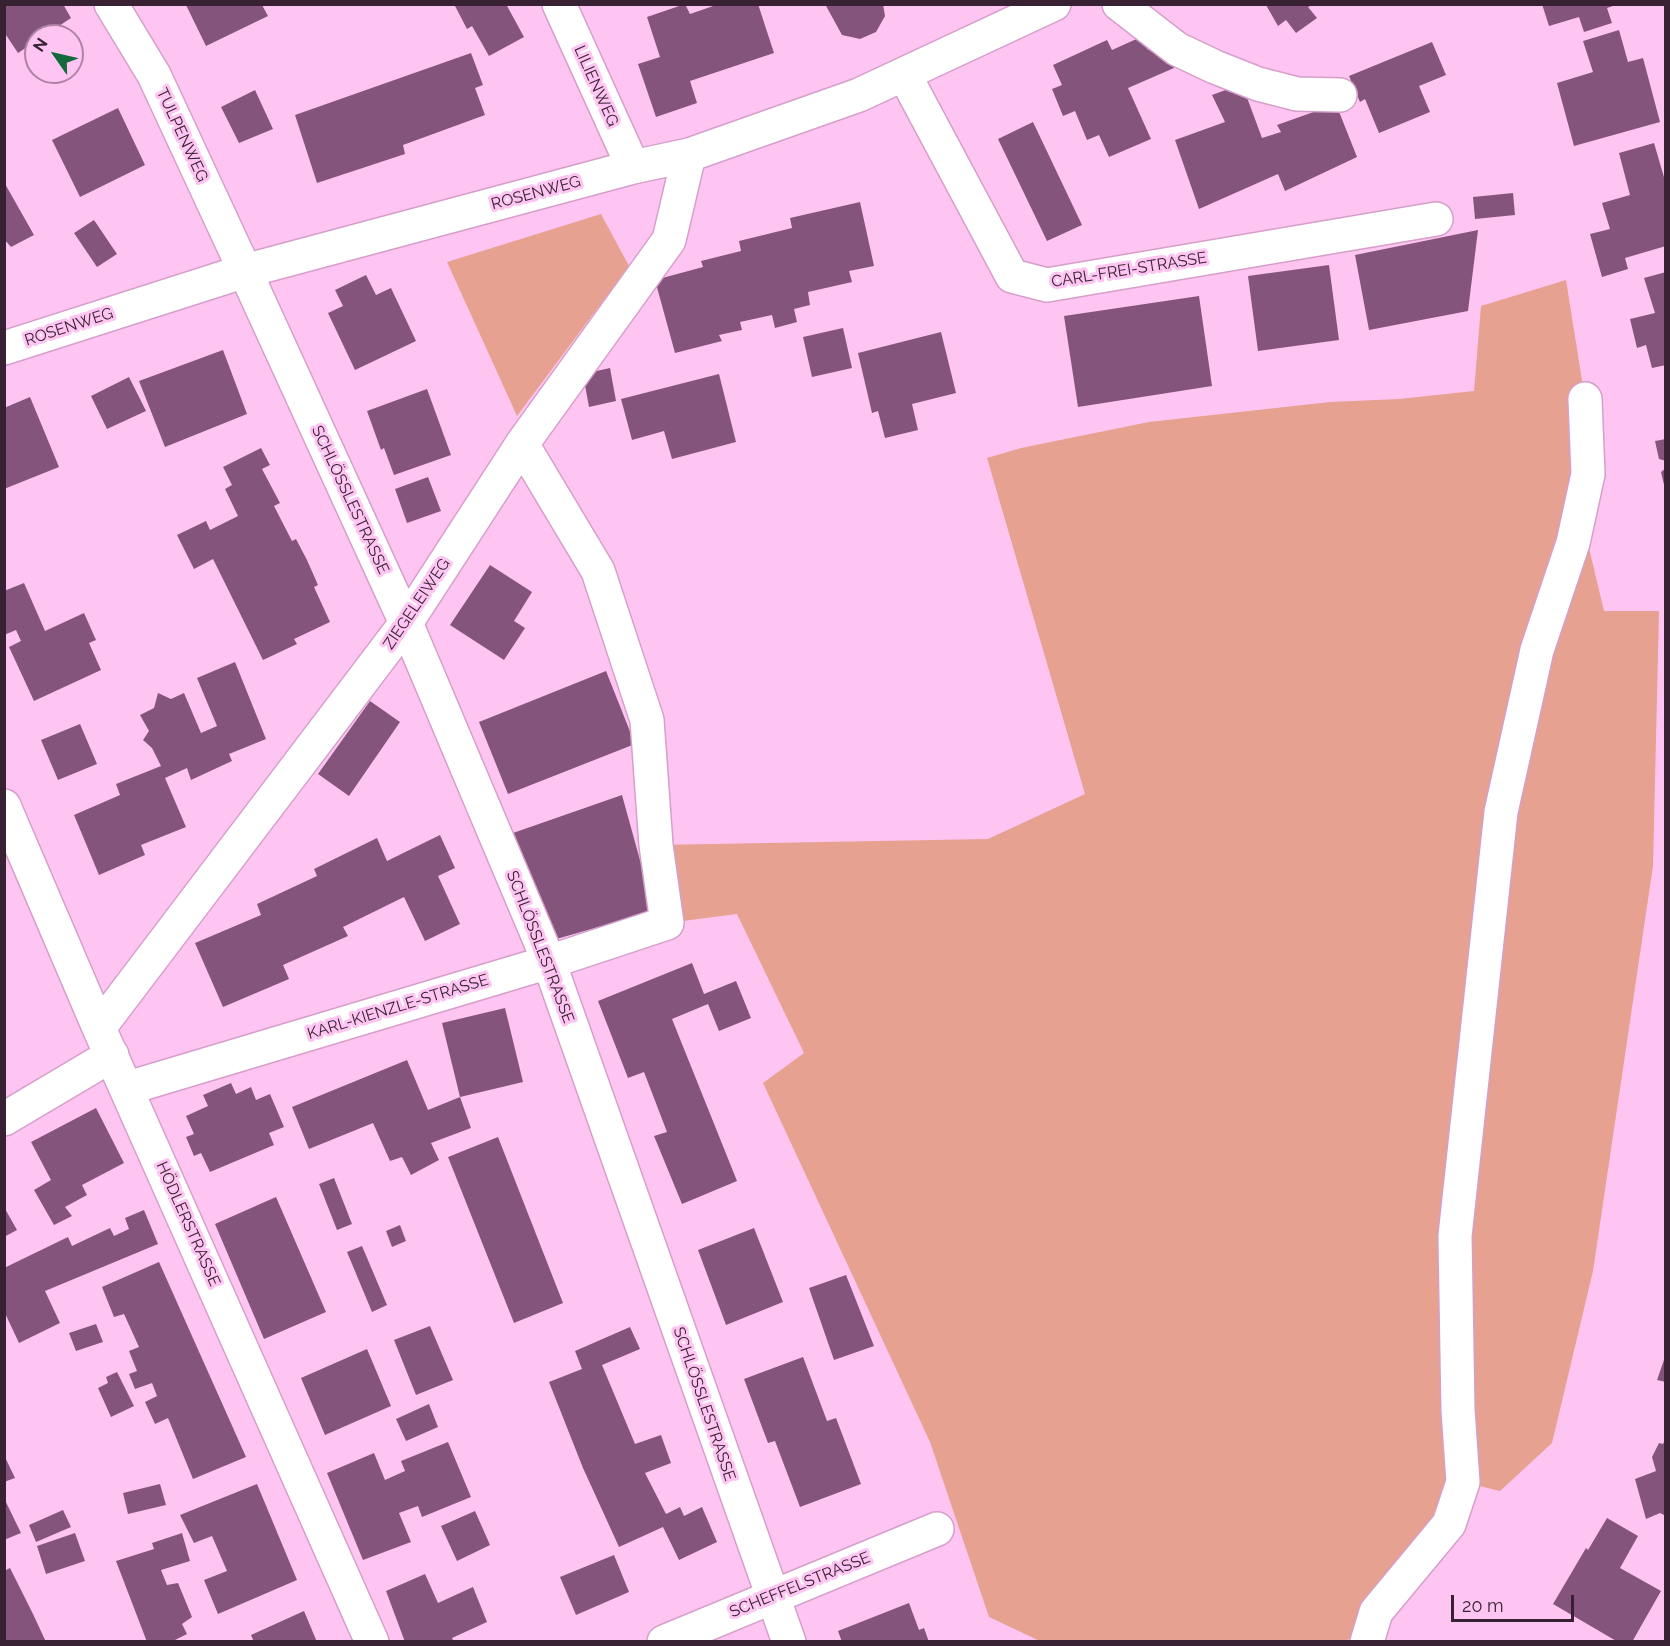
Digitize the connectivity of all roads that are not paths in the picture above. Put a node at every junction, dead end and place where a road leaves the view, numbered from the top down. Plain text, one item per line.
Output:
1 (111, 4) edge
2 (559, 4) edge
3 (1054, 4) edge
4 (1119, 4) edge
5 (904, 74) junction
6 (1340, 95) dead end
7 (689, 155) junction
8 (633, 167) junction
9 (1436, 219) dead end
10 (245, 271) junction
11 (4, 348) edge
12 (1585, 399) dead end
13 (522, 444) junction
14 (406, 623) junction
15 (4, 806) edge
16 (549, 962) junction
17 (105, 1041) junction
18 (128, 1088) junction
19 (4, 1119) edge
20 (937, 1528) dead end
21 (771, 1596) junction
22 (372, 1641) edge
23 (664, 1641) edge
24 (789, 1641) edge
25 (1366, 1641) edge

1 - 10 street, TULPENWEG
2 - 8 street, LILIENWEG
3 - 5 street, ROSENWEG
4 - 6 street
5 - 7 street, ROSENWEG
5 - 9 street, CARL-FREI-STRASSE
7 - 8 street, ROSENWEG
7 - 13 street, ZIEGELEIWEG
8 - 10 street, ROSENWEG
10 - 11 street, ROSENWEG
10 - 14 street, SCHLÖSSLESTRASSE
12 - 25 street
13 - 14 street, ZIEGELEIWEG
13 - 16 street, KARL-KIENZLE-STRASSE
14 - 16 street, SCHLÖSSLESTRASSE
14 - 17 street, ZIEGELEIWEG
15 - 17 street, HÖDLERSTRASSE
16 - 18 street, KARL-KIENZLE-STRASSE
16 - 21 street, SCHLÖSSLESTRASSE
17 - 18 street, HÖDLERSTRASSE
17 - 19 street
18 - 22 street, HÖDLERSTRASSE
20 - 21 street, SCHEFFELSTRASSE
21 - 23 street, SCHEFFELSTRASSE
21 - 24 street, SCHLÖSSLESTRASSE

